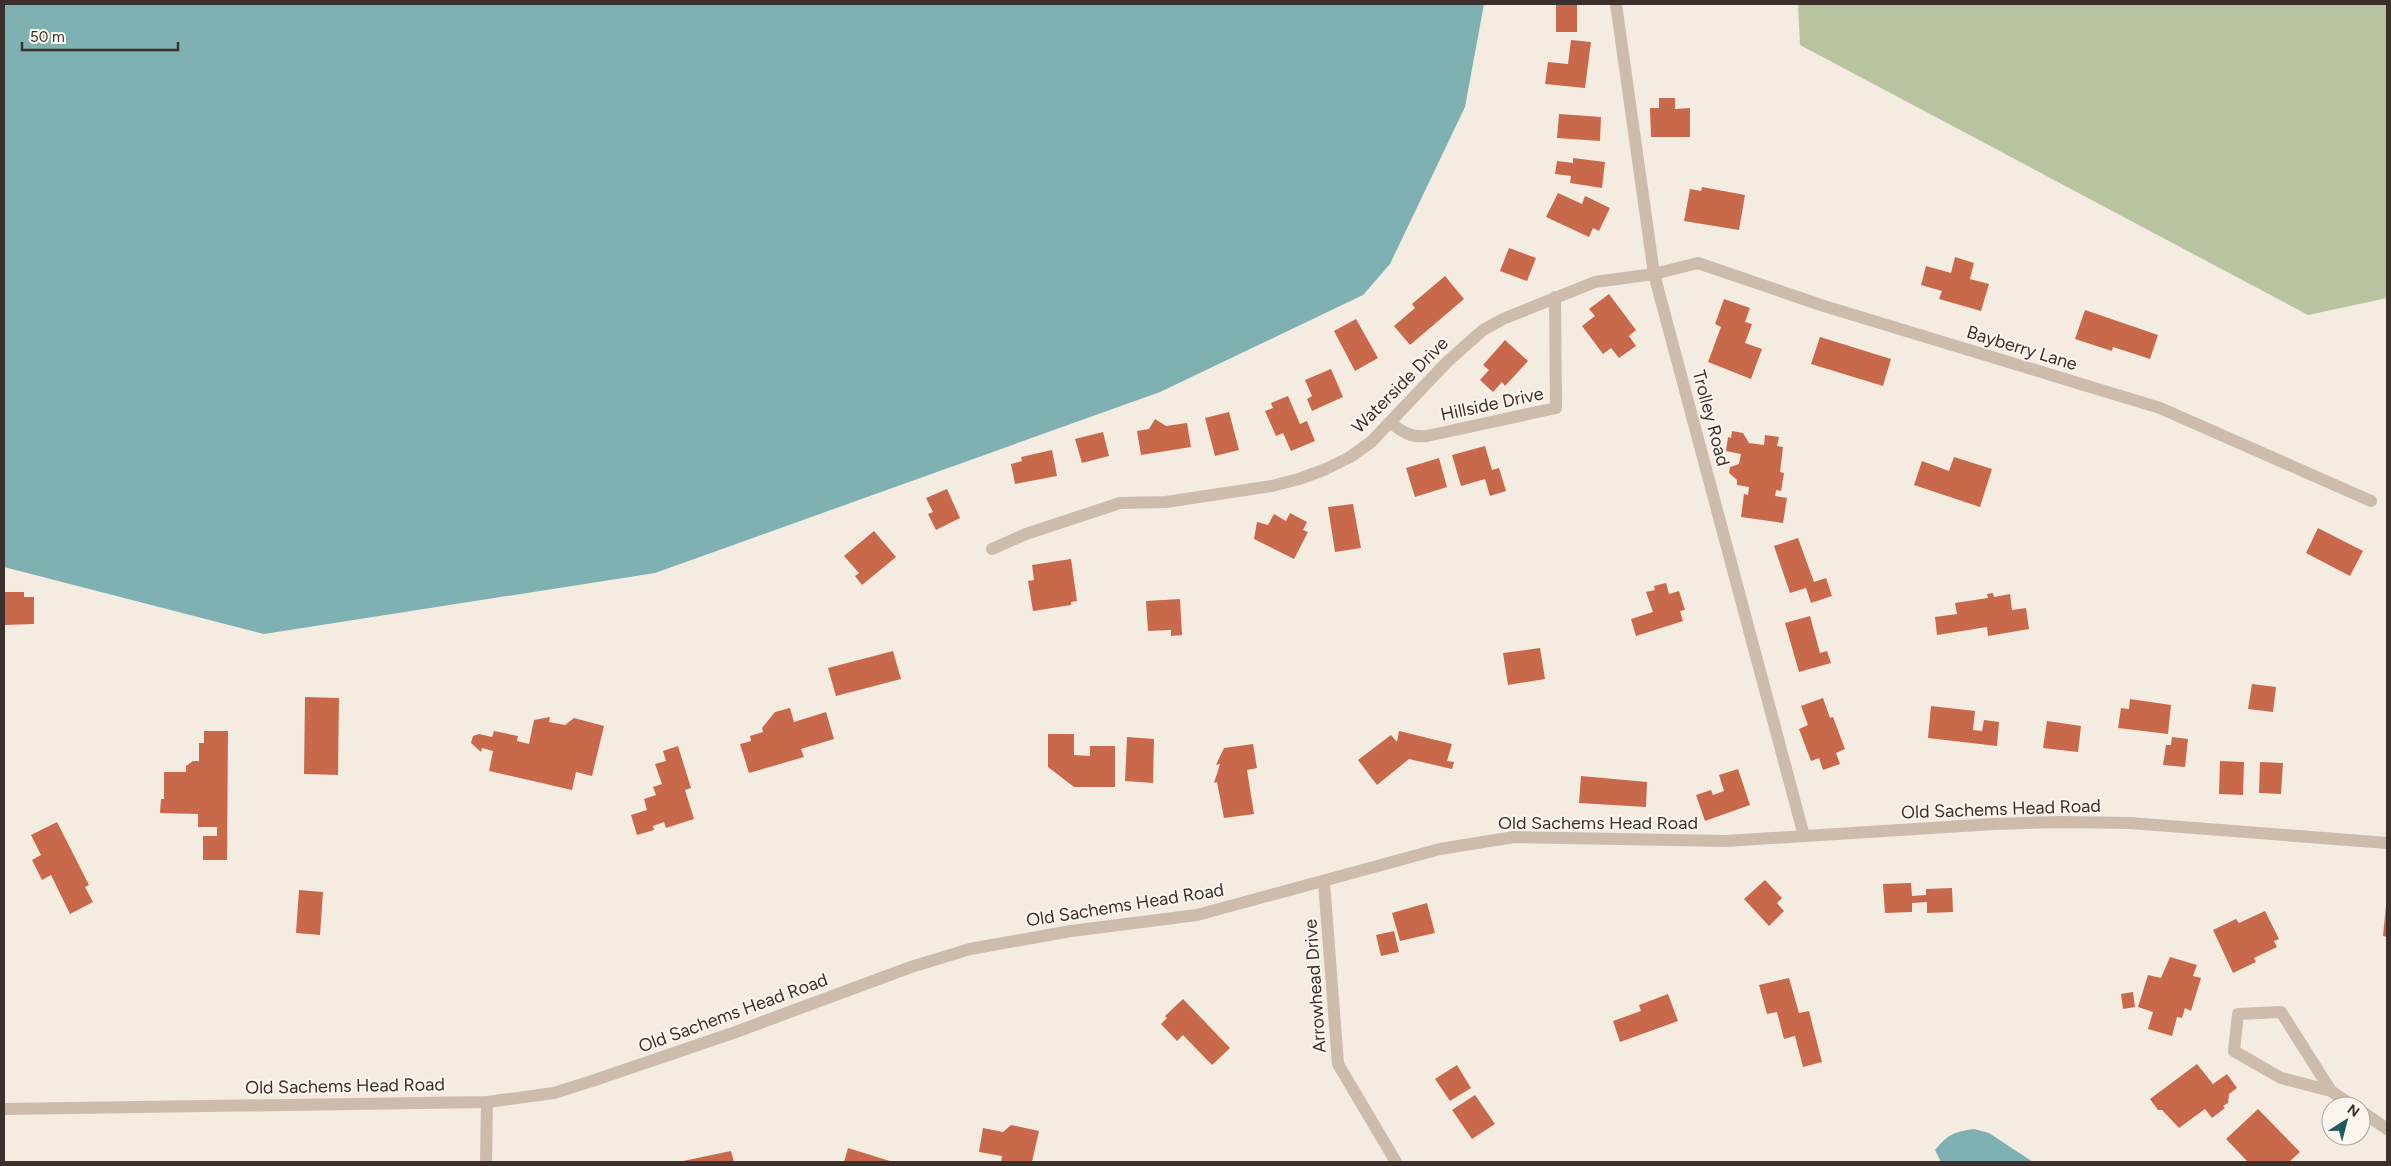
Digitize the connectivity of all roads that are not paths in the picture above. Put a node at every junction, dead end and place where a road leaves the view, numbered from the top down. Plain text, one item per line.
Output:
1 (1616, 4) edge
2 (1654, 274) junction
3 (1555, 297) junction
4 (1390, 422) junction
5 (2371, 501) dead end
6 (992, 549) dead end
7 (1804, 836) junction
8 (2387, 843) edge
9 (1324, 882) junction
10 (2331, 1091) junction
11 (2338, 1096) edge
12 (487, 1102) junction
13 (4, 1109) edge
14 (2371, 1118) edge
15 (2387, 1129) edge
16 (486, 1162) edge
17 (1396, 1162) edge

1 - 2 street, Trolley Road
2 - 3 street, Waterside Drive
2 - 5 street, Bayberry Lane
2 - 7 street, Trolley Road
3 - 4 street, Waterside Drive
3 - 4 street, Hillside Drive
4 - 6 street, Waterside Drive
7 - 8 street, Old Sachems Head Road
7 - 9 street, Old Sachems Head Road
9 - 12 street, Old Sachems Head Road
9 - 17 street, Arrowhead Drive
10 - 10 street
10 - 11 street
12 - 13 street, Old Sachems Head Road
12 - 16 street
14 - 15 street

